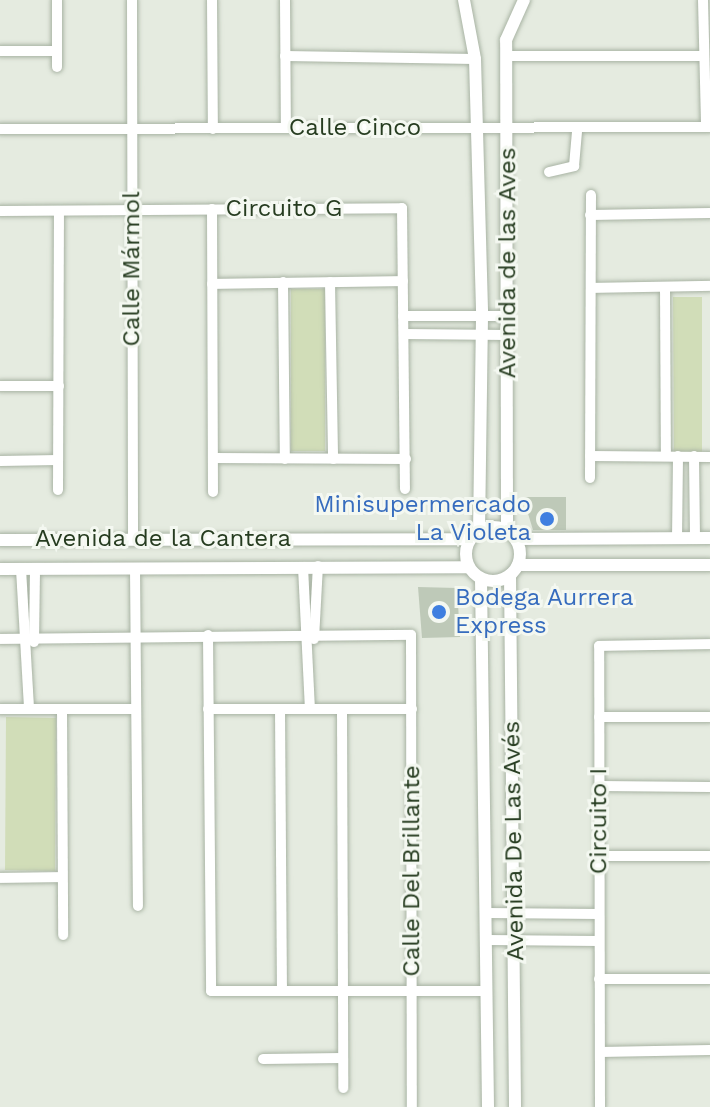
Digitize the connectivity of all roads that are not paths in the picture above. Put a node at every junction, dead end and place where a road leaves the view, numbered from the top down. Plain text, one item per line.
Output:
1 (57, 0) edge
2 (132, 0) edge
3 (212, 0) edge
4 (285, 0) edge
5 (464, 0) edge
6 (524, 0) edge
7 (703, 0) edge
8 (0, 51) edge
9 (57, 51) junction
10 (285, 56) junction
11 (507, 56) junction
12 (704, 56) junction
13 (475, 59) junction
14 (57, 67) dead end
15 (708, 127) edge
16 (286, 128) junction
17 (477, 128) junction
18 (508, 128) junction
19 (0, 129) edge
20 (132, 129) junction
21 (213, 129) junction
22 (577, 129) junction
23 (549, 172) dead end
24 (591, 195) dead end
25 (212, 209) junction
26 (0, 211) edge
27 (59, 211) junction
28 (132, 213) junction
29 (710, 213) edge
30 (590, 215) junction
31 (403, 281) junction
32 (283, 282) junction
33 (330, 282) junction
34 (212, 284) junction
35 (710, 286) edge
36 (665, 287) junction
37 (592, 288) junction
38 (403, 316) junction
39 (508, 316) junction
40 (482, 317) junction
41 (404, 334) junction
42 (482, 335) junction
43 (508, 335) junction
44 (0, 386) edge
45 (59, 386) junction
46 (590, 456) junction
47 (672, 456) junction
48 (694, 456) junction
49 (710, 457) edge
50 (213, 458) junction
51 (285, 459) junction
52 (333, 459) junction
53 (406, 459) junction
54 (58, 460) junction
55 (0, 461) edge
56 (590, 478) dead end
57 (405, 489) dead end
58 (58, 490) dead end
59 (213, 492) dead end
60 (474, 534) junction
61 (512, 535) junction
62 (695, 538) junction
63 (710, 538) edge
64 (133, 539) junction
65 (677, 539) junction
66 (0, 540) edge
67 (710, 565) edge
68 (318, 566) junction
69 (303, 567) junction
70 (469, 567) junction
71 (28, 568) junction
72 (135, 568) junction
73 (0, 569) edge
74 (514, 570) junction
75 (481, 579) junction
76 (304, 634) junction
77 (317, 634) junction
78 (135, 635) junction
79 (208, 635) junction
80 (36, 638) junction
81 (0, 639) edge
82 (23, 639) junction
83 (710, 644) edge
84 (310, 645) junction
85 (28, 651) junction
86 (29, 708) junction
87 (0, 709) edge
88 (62, 709) junction
89 (136, 709) junction
90 (208, 709) junction
91 (280, 709) junction
92 (310, 709) junction
93 (342, 709) junction
94 (412, 709) junction
95 (599, 717) junction
96 (710, 717) edge
97 (599, 786) junction
98 (710, 787) edge
99 (599, 856) junction
100 (710, 856) edge
101 (62, 877) junction
102 (0, 878) edge
103 (138, 906) dead end
104 (487, 913) junction
105 (515, 914) junction
106 (599, 914) junction
107 (63, 935) dead end
108 (487, 940) junction
109 (515, 940) junction
110 (599, 941) junction
111 (599, 979) junction
112 (710, 979) edge
113 (282, 991) junction
114 (342, 991) junction
115 (412, 991) junction
116 (487, 991) junction
117 (710, 1050) edge
118 (600, 1052) junction
119 (342, 1058) junction
120 (263, 1059) dead end
121 (343, 1088) dead end
122 (412, 1107) edge
123 (488, 1107) edge
124 (515, 1107) edge
125 (600, 1107) edge

1 - 9 street
2 - 20 street, Calle Mármol
3 - 21 street
4 - 10 street
5 - 13 street, Avenida de las Aves
6 - 11 street, Avenida de las Aves
7 - 12 street
8 - 9 street
9 - 14 street
10 - 13 street
10 - 16 street
11 - 12 street
11 - 18 street, Avenida de las Aves
12 - 15 street
13 - 17 street, Avenida de las Aves
15 - 22 street, Calle Cinco
16 - 17 street, Calle Cinco
16 - 21 street, Calle Cinco
17 - 18 street, Calle Cinco
17 - 40 street, Avenida de las Aves
18 - 22 street, Calle Cinco
18 - 39 street, Avenida de las Aves
19 - 20 street, Calle Cinco
20 - 21 street, Calle Cinco
20 - 28 street, Calle Mármol
22 - 23 street
24 - 30 street
25 - 28 street
25 - 31 street, Circuito G
25 - 34 street, Circuito G
26 - 27 street
27 - 28 street
27 - 45 street
28 - 64 street, Calle Mármol
29 - 30 street
30 - 37 street
31 - 33 street
31 - 38 street, Circuito G
32 - 33 street
32 - 34 street
32 - 51 street
33 - 52 street
34 - 50 street, Circuito G
35 - 36 street
36 - 37 street
36 - 47 street
37 - 46 street
38 - 40 street
38 - 41 street, Circuito G
39 - 40 street
39 - 43 street, Avenida de las Aves
40 - 42 street, Avenida de las Aves
41 - 42 street
41 - 53 street, Circuito G
42 - 43 street
42 - 60 street, Avenida de las Aves
43 - 61 street, Avenida de las Aves
44 - 45 street
45 - 54 street
46 - 47 street
46 - 56 street
47 - 48 street
47 - 65 street
48 - 49 street
48 - 62 street
50 - 51 street
50 - 59 street, Circuito G
51 - 52 street
52 - 53 street
53 - 57 street, Circuito G
54 - 55 street
54 - 58 street
60 - 61 street
60 - 64 street, Avenida de la Cantera
60 - 70 street
61 - 65 street
61 - 74 street
62 - 63 street
62 - 65 street
64 - 66 street, Avenida de la Cantera
67 - 74 street
68 - 69 street, Avenida de la Cantera
68 - 70 street, Avenida de la Cantera
68 - 77 street
69 - 72 street, Avenida de la Cantera
69 - 76 street
70 - 75 street
71 - 72 street, Avenida de la Cantera
71 - 73 street, Avenida de la Cantera
71 - 80 street
71 - 82 street
72 - 78 street
74 - 75 street
74 - 105 street, Avenida De Las Avés
75 - 104 street, Avenida De Las Avés
76 - 77 street
76 - 79 street
76 - 84 street
77 - 84 street
77 - 94 street, Calle Del Brillante
78 - 79 street
78 - 80 street
78 - 89 street
79 - 90 street
80 - 82 street
80 - 85 street
81 - 82 street
82 - 85 street
83 - 95 street, Circuito I
84 - 92 street
85 - 86 street
86 - 87 street
86 - 88 street
88 - 89 street
88 - 101 street
89 - 103 street
90 - 91 street
90 - 113 street
91 - 92 street
91 - 113 street
92 - 93 street
93 - 94 street
93 - 114 street
94 - 115 street, Calle Del Brillante
95 - 96 street
95 - 97 street, Circuito I
97 - 98 street
97 - 99 street, Circuito I
99 - 100 street
99 - 106 street, Circuito I
101 - 102 street
101 - 107 street
104 - 105 street
104 - 108 street, Avenida De Las Avés
105 - 106 street
105 - 109 street, Avenida De Las Avés
106 - 110 street, Circuito I
108 - 109 street
108 - 116 street, Avenida De Las Avés
109 - 110 street
109 - 124 street, Avenida De Las Avés
110 - 111 street, Circuito I
111 - 112 street
111 - 118 street, Circuito I
113 - 114 street
114 - 115 street
114 - 119 street
115 - 116 street
115 - 122 street, Calle Del Brillante
116 - 123 street, Avenida De Las Avés
117 - 118 street
118 - 125 street, Circuito I
119 - 120 street
119 - 121 street

